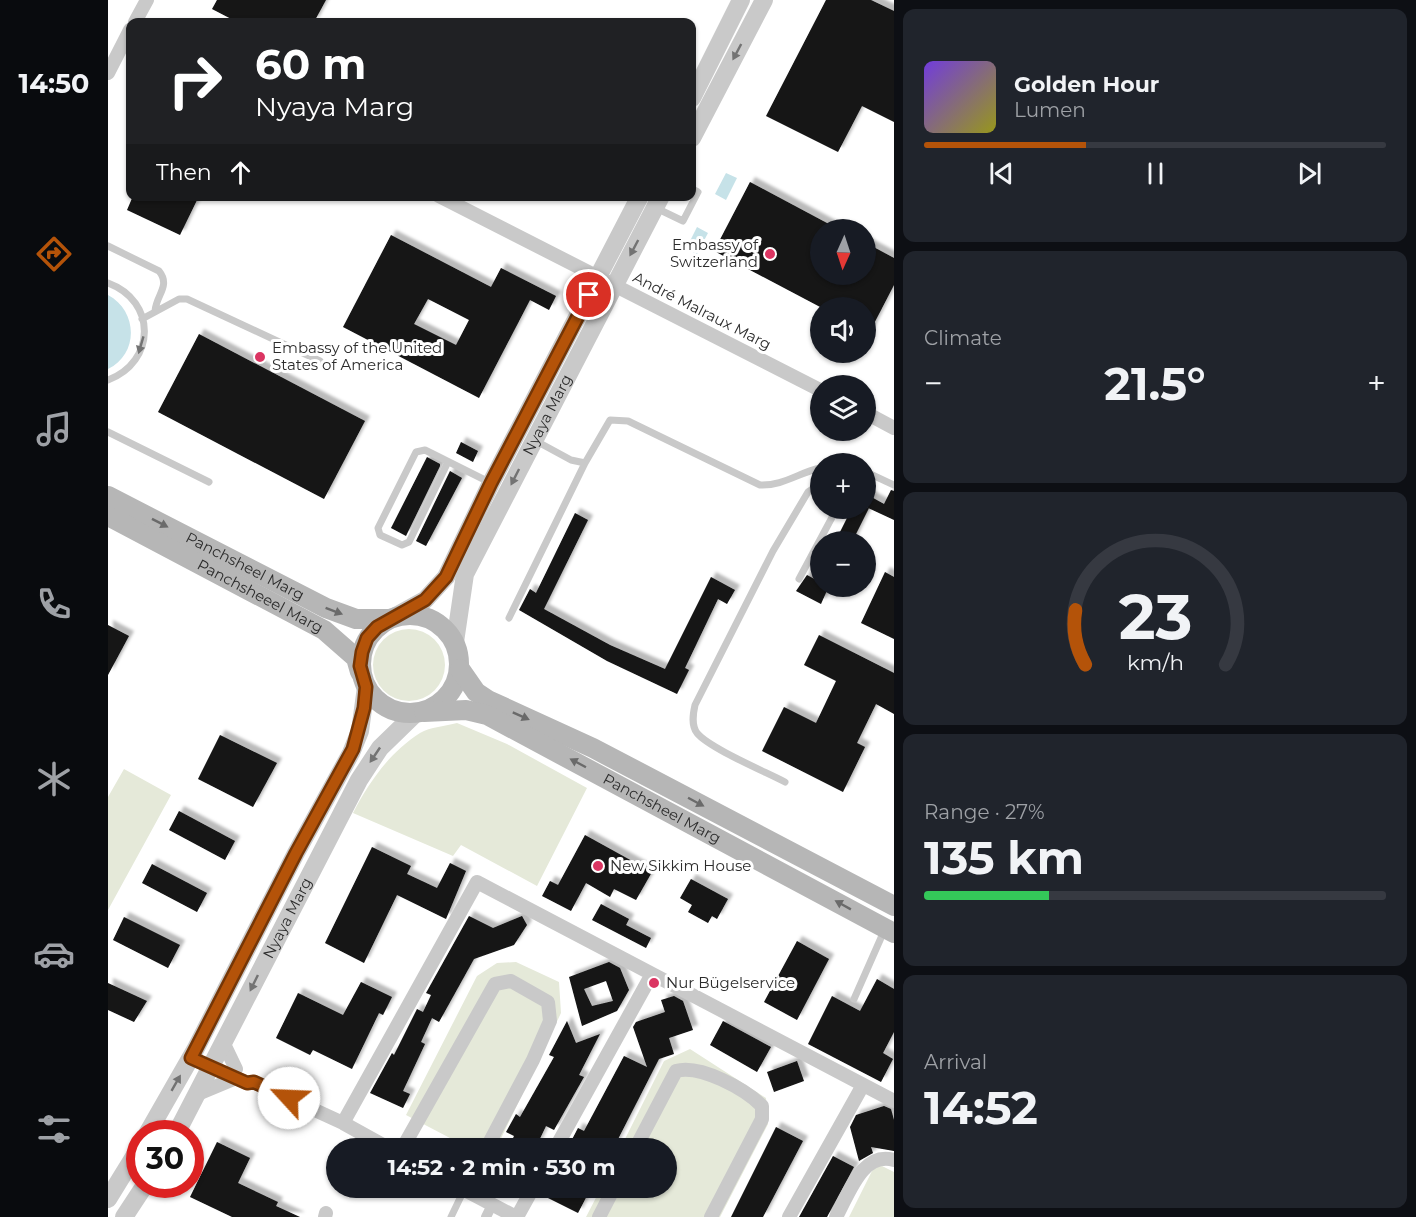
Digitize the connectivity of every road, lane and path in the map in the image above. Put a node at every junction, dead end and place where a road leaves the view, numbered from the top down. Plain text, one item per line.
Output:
1 (147, 0) edge
2 (741, 0) edge
3 (764, 0) edge
4 (137, 18) edge
5 (126, 41) edge
6 (108, 73) edge
7 (696, 90) edge
8 (696, 130) edge
9 (449, 201) edge
10 (637, 201) edge
11 (693, 201) edge
12 (658, 202) edge
13 (108, 246) edge
14 (598, 277) junction
15 (108, 283) edge
16 (615, 285) junction
17 (155, 311) junction
18 (142, 318) junction
19 (320, 361) dead end
20 (108, 380) edge
21 (810, 385) edge
22 (876, 418) edge
23 (894, 428) edge
24 (108, 432) edge
25 (534, 440) junction
26 (448, 462) junction
27 (585, 464) junction
28 (810, 470) edge
29 (876, 477) edge
30 (209, 482) dead end
31 (491, 483) junction
32 (894, 485) edge
33 (810, 491) edge
34 (108, 496) edge
35 (108, 516) edge
36 (831, 519) edge
37 (799, 579) dead end
38 (392, 618) junction
39 (509, 618) dead end
40 (455, 642) junction
41 (460, 669) junction
42 (364, 684) junction
43 (420, 713) junction
44 (785, 782) dead end
45 (894, 906) edge
46 (889, 931) edge
47 (652, 974) junction
48 (854, 999) dead end
49 (193, 1054) junction
50 (218, 1057) junction
51 (236, 1074) junction
52 (862, 1085) junction
53 (200, 1093) junction
54 (894, 1101) edge
55 (155, 1120) edge
56 (184, 1120) edge
57 (343, 1123) junction
58 (370, 1138) edge
59 (408, 1138) edge
60 (492, 1138) edge
61 (561, 1138) edge
62 (641, 1138) edge
63 (894, 1160) edge
64 (126, 1169) edge
65 (108, 1198) edge
66 (137, 1198) edge
67 (459, 1198) edge
68 (474, 1198) edge
69 (527, 1198) edge
70 (609, 1198) edge
71 (489, 1211) edge
72 (124, 1217) edge
73 (451, 1217) edge
74 (516, 1217) edge
75 (599, 1217) edge
76 (711, 1217) edge
77 (789, 1217) edge
78 (836, 1217) edge

1 - 4 street
2 - 7 street
3 -> 8 street
5 - 6 street
9 - 14 street, André Malraux Marg
10 - 14 street, Nyaya Marg
11 - 12 lane
12 -> 16 street, Nyaya Marg
13 - 17 lane
14 - 16 street, André Malraux Marg
14 - 31 street, Nyaya Marg
15 - 18 lane
16 - 21 street, André Malraux Marg
16 - 25 street, Nyaya Marg
17 - 18 lane
17 - 19 lane
18 -> 20 lane
22 - 23 street
24 - 30 lane
25 - 27 lane
25 -> 40 street, Nyaya Marg
26 - 26 lane
26 - 31 lane
27 - 28 lane
27 - 39 lane
29 - 32 lane
31 - 38 street, Nyaya Marg
33 - 44 lane
34 -> 38 main road, Panchsheel Marg
35 - 42 main road, Panchsheeel Marg
36 - 37 lane
38 - 40 main road
38 - 42 main road
40 - 41 main road
41 - 43 main road
41 -> 45 main road, Panchsheel Marg
42 - 43 main road
42 - 49 street, Nyaya Marg
46 -> 43 main road, Panchsheel Marg
43 -> 50 street, Nyaya Marg
46 - 48 lane
47 - 52 street
47 - 57 street
47 - 61 street
49 - 50 street
55 -> 49 street, Nyaya Marg
50 - 51 street
50 - 51 street
50 - 53 street, Nyaya Marg
51 - 53 street
51 - 57 street
52 - 54 street
52 - 77 street
53 - 56 street, Nyaya Marg
57 - 58 street
59 - 60 street
62 - 76 street
63 - 78 street
64 - 65 street
66 - 72 street
67 - 73 lane
68 - 71 street
69 - 74 street
70 - 75 street
71 - 74 street

